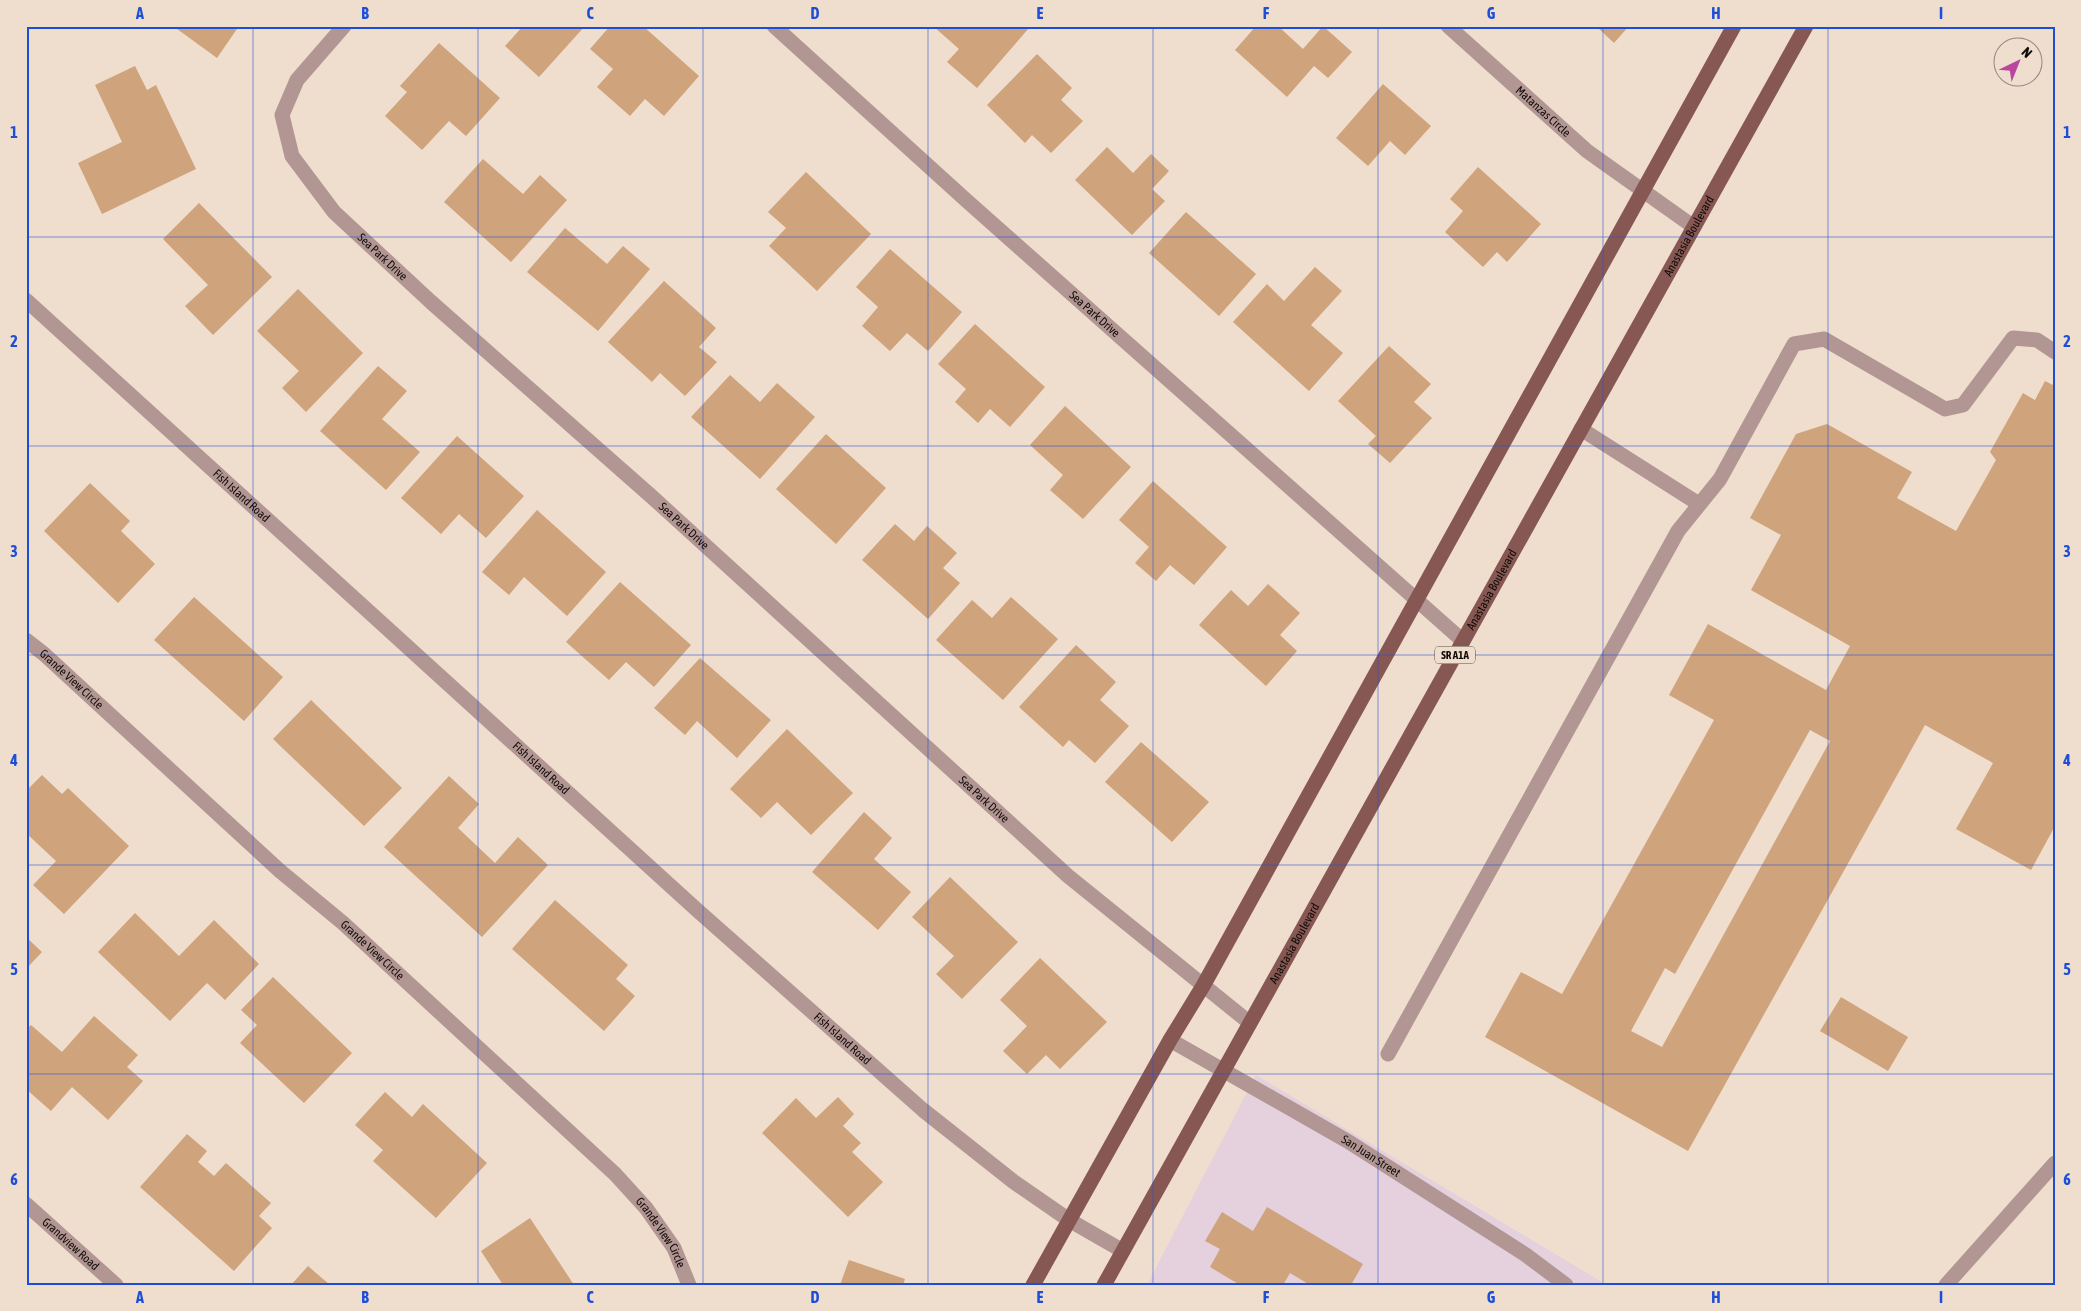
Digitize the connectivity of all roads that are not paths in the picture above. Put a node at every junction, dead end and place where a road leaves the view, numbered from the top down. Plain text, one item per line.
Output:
1 (344, 26) edge
2 (774, 26) edge
3 (1448, 26) edge
4 (1734, 26) edge
5 (1806, 26) edge
6 (1642, 192) junction
7 (1694, 228) junction
8 (26, 300) edge
9 (2055, 352) edge
10 (1581, 429) junction
11 (1699, 504) junction
12 (1416, 601) junction
13 (26, 640) edge
14 (1463, 641) junction
15 (1203, 986) junction
16 (1250, 1023) junction
17 (1170, 1040) junction
18 (1388, 1054) dead end
19 (1223, 1071) junction
20 (2055, 1164) edge
21 (26, 1204) edge
22 (1069, 1220) junction
23 (1123, 1251) junction
24 (116, 1285) edge
25 (689, 1285) edge
26 (1033, 1285) edge
27 (1104, 1285) edge
28 (1566, 1285) edge
29 (1946, 1285) edge

1 - 15 street, Sea Park Drive
2 - 12 street, Sea Park Drive
3 - 6 street, Matanzas Circle
4 - 6 main road
5 - 7 main road, Anastasia Boulevard / SR A1A
6 - 7 street, Matanzas Circle
6 - 12 main road
7 - 10 main road, Anastasia Boulevard / SR A1A
8 - 22 street, Fish Island Road
9 - 11 street
10 - 11 street
10 - 14 main road, Anastasia Boulevard / SR A1A
11 - 18 street
12 - 14 street, Sea Park Drive
12 - 15 main road
13 - 25 street, Grande View Circle
14 - 16 main road, Anastasia Boulevard / SR A1A
15 - 16 street, Sea Park Drive
15 - 17 main road
16 - 19 main road, Anastasia Boulevard / SR A1A
17 - 19 street, San Juan Street
17 - 22 main road
19 - 23 main road, Anastasia Boulevard / SR A1A
19 - 28 street, San Juan Street
20 - 29 street
21 - 24 street, Grandview Road
22 - 23 street, Fish Island Road
22 - 26 main road
23 - 27 main road, Anastasia Boulevard / SR A1A

